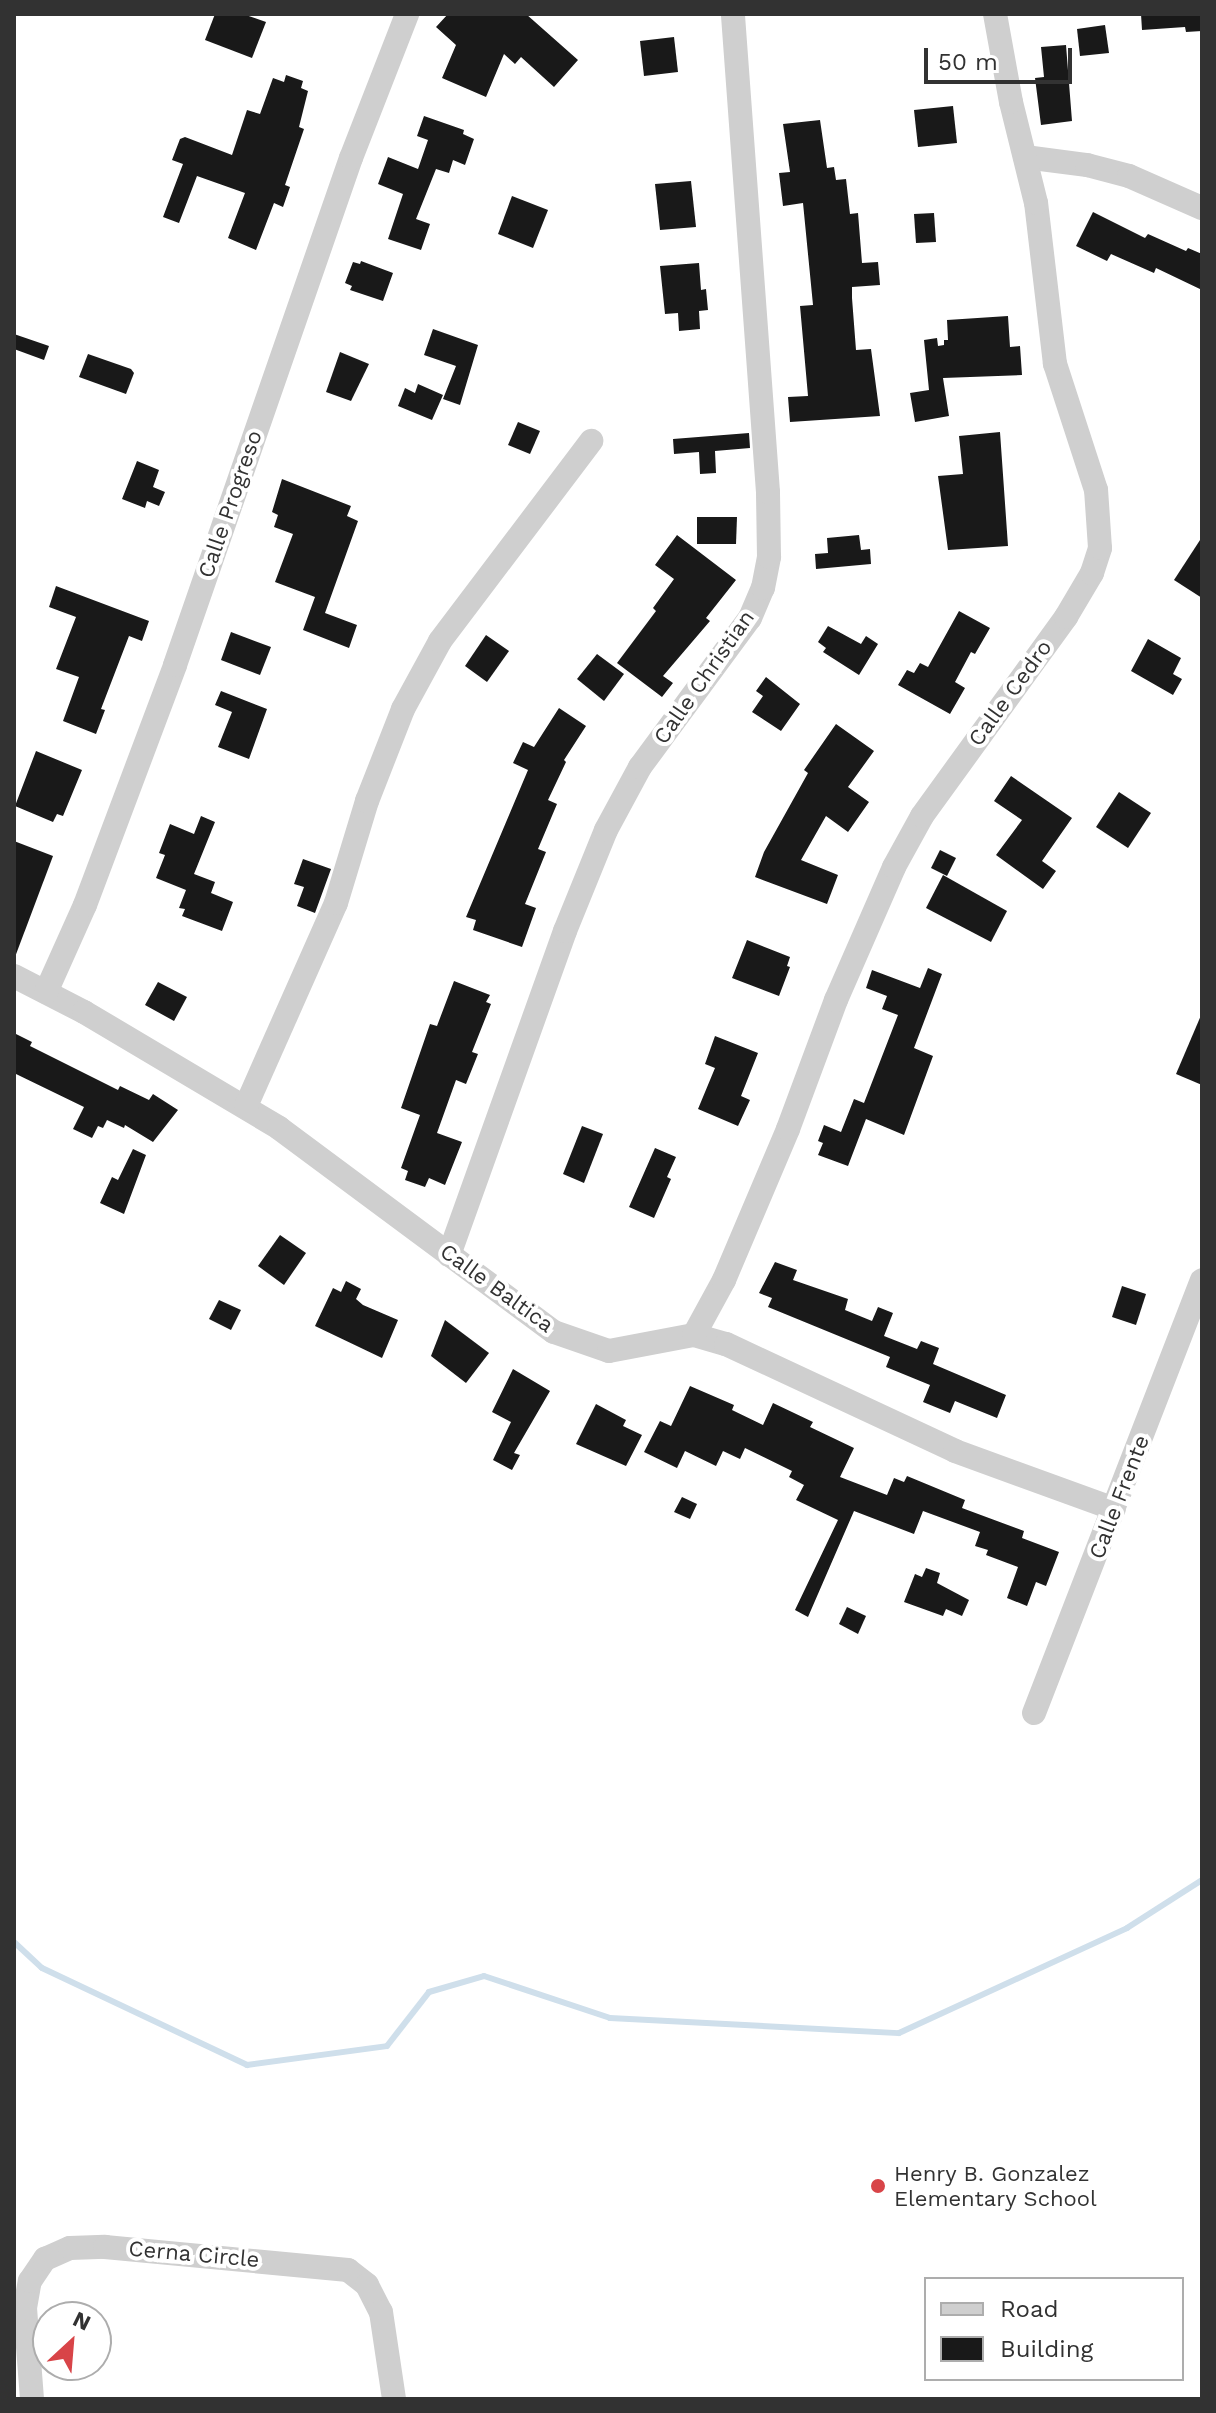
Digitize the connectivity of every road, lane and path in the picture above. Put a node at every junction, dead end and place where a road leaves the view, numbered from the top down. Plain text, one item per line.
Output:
1 (407, 14) edge
2 (733, 14) edge
3 (995, 14) edge
4 (1025, 157) junction
5 (1202, 208) edge
6 (591, 441) dead end
7 (14, 976) edge
8 (46, 992) junction
9 (246, 1106) junction
10 (449, 1255) junction
11 (1202, 1280) edge
12 (694, 1335) junction
13 (1114, 1509) junction
14 (1034, 1713) dead end
15 (32, 2399) edge
16 (394, 2399) edge

1 - 8 street, Calle Progreso
2 - 10 street, Calle Christian
3 - 4 street, Calle Cedro
4 - 5 street
4 - 12 street, Calle Cedro
6 - 9 street
7 - 8 street, Calle Baltica
8 - 9 street, Calle Baltica
9 - 10 street, Calle Baltica
10 - 12 street, Calle Baltica
11 - 13 street, Calle Frente
12 - 13 street, Calle Baltica
13 - 14 street, Calle Frente
15 - 16 street, Cerna Circle

